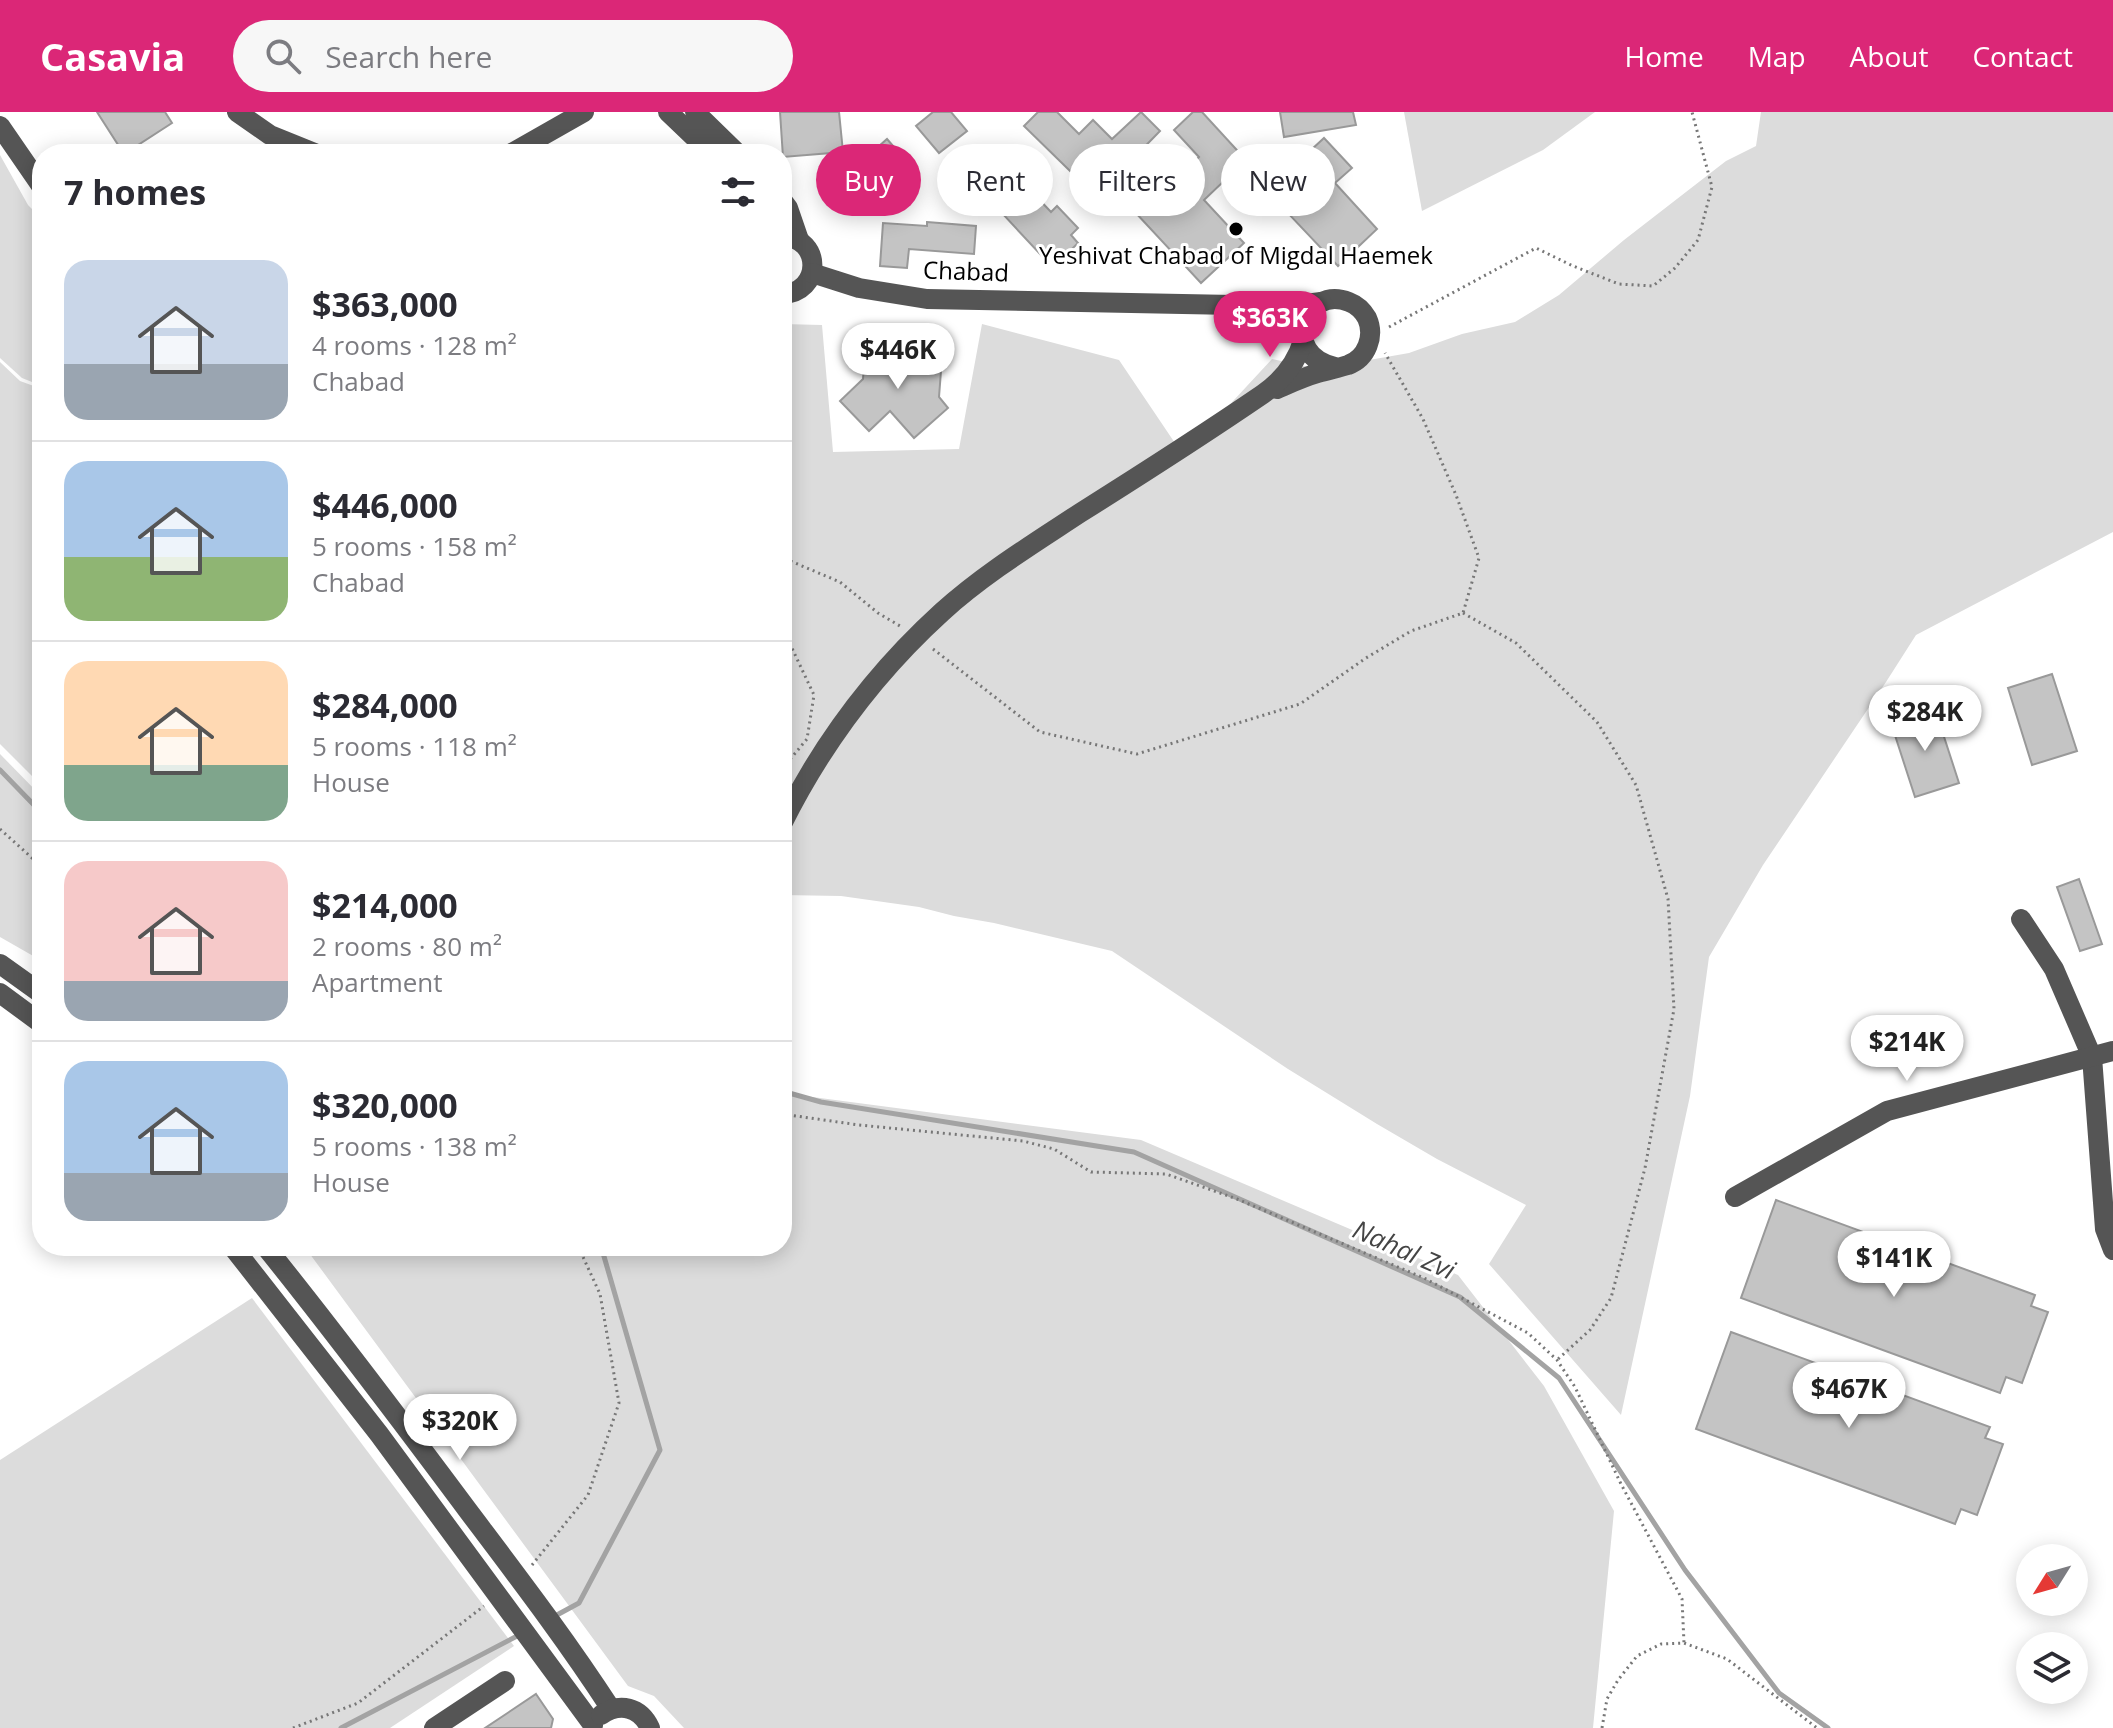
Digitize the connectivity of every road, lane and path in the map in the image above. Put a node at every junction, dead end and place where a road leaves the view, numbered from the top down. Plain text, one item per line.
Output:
1 (237, 112) edge
2 (566, 112) edge
3 (584, 112) edge
4 (668, 112) edge
5 (695, 112) edge
6 (1692, 112) edge
7 (0, 126) edge
8 (551, 130) junction
9 (292, 144) edge
10 (527, 144) edge
11 (702, 144) edge
12 (728, 144) edge
13 (32, 172) edge
14 (792, 239) edge
15 (812, 273) junction
16 (792, 293) edge
17 (1321, 302) junction
18 (1265, 305) junction
19 (1388, 328) dead end
20 (1303, 338) junction
21 (1383, 348) dead end
22 (1335, 367) junction
23 (1263, 394) junction
24 (792, 562) edge
25 (1463, 613) junction
26 (917, 636) junction
27 (792, 648) edge
28 (792, 757) edge
29 (792, 805) edge
30 (0, 829) edge
31 (32, 858) edge
32 (2021, 919) dead end
33 (0, 964) edge
34 (32, 987) edge
35 (0, 993) edge
36 (32, 1017) edge
37 (2113, 1051) edge
38 (2092, 1057) junction
39 (792, 1115) edge
40 (1735, 1197) dead end
41 (2113, 1250) edge
42 (240, 1256) edge
43 (273, 1256) edge
44 (583, 1256) edge
45 (1557, 1360) junction
46 (520, 1580) junction
47 (498, 1595) junction
48 (1684, 1643) junction
49 (505, 1681) dead end
50 (611, 1709) junction
51 (593, 1727) edge
52 (293, 1728) edge
53 (434, 1728) edge
54 (650, 1728) edge
55 (1602, 1728) edge
56 (1817, 1728) edge

1 - 9 street
2 - 8 street
3 - 8 street
4 - 11 street
5 - 12 street
6 - 19 path
7 - 13 street
8 - 10 street
14 - 15 street
15 - 16 street
15 - 18 street, Chabad
17 - 18 street, Chabad
17 - 20 street
17 - 22 street
18 - 20 street
20 - 22 street
20 - 23 street
21 - 25 path
22 - 23 street
23 - 26 street
24 - 26 path
25 - 26 path
25 - 45 path
26 - 29 street
27 - 28 path
30 - 31 path
32 - 38 street
33 - 34 street
35 - 36 street
37 - 38 street
38 - 40 street
38 - 41 street
39 - 45 path
42 - 47 street
43 - 46 street
44 - 46 path
45 - 48 path
46 - 50 street
47 - 51 street
47 - 52 path
48 - 55 path
48 - 56 path
49 - 53 street
50 - 51 street
50 - 54 street

